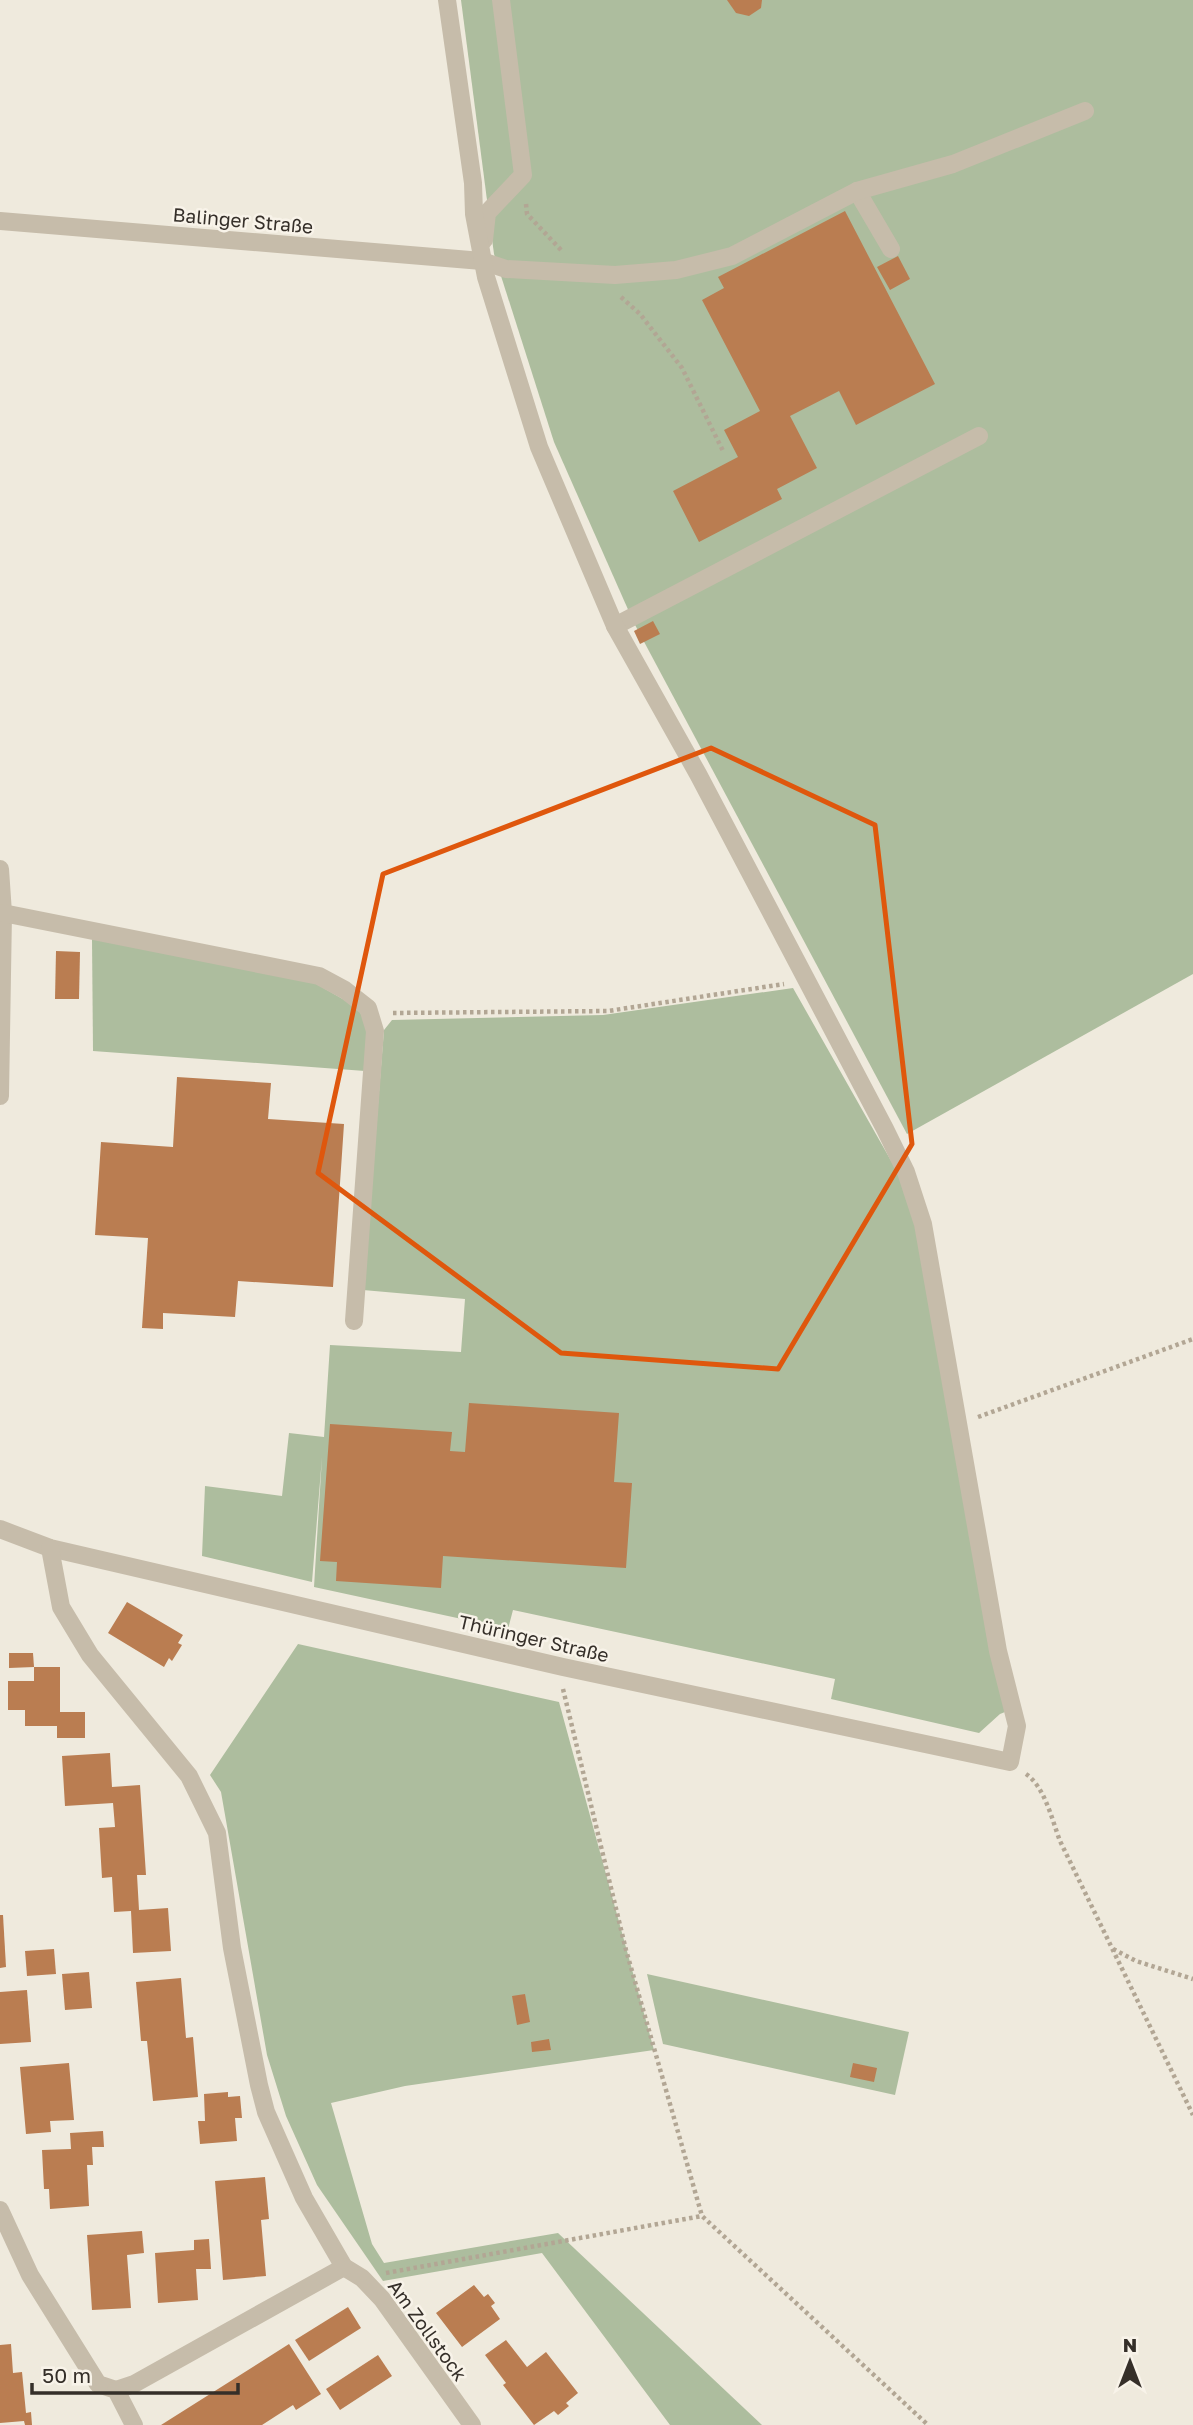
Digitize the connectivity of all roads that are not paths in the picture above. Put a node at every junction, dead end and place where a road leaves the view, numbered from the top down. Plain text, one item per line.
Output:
1 (447, 0) edge
2 (501, 0) edge
3 (1085, 110) dead end
4 (857, 191) junction
5 (0, 221) edge
6 (891, 249) dead end
7 (482, 261) junction
8 (979, 436) dead end
9 (615, 626) junction
10 (0, 869) edge
11 (2, 925) edge
12 (0, 1096) edge
13 (355, 1321) dead end
14 (0, 1529) edge
15 (51, 1548) junction
16 (0, 2210) edge
17 (344, 2267) junction
18 (116, 2390) junction
19 (134, 2425) edge
20 (472, 2425) edge

1 - 7 street
2 - 7 street
3 - 4 street, Balinger Straße
4 - 6 street
4 - 7 street, Balinger Straße
5 - 7 street, Balinger Straße
7 - 9 street
8 - 9 street
9 - 15 street, Thüringer Straße
10 - 11 street
11 - 12 street
11 - 13 street
14 - 15 street, Thüringer Straße
15 - 17 street
16 - 18 street
17 - 18 street
17 - 20 street, Am Zollstock
18 - 19 street

